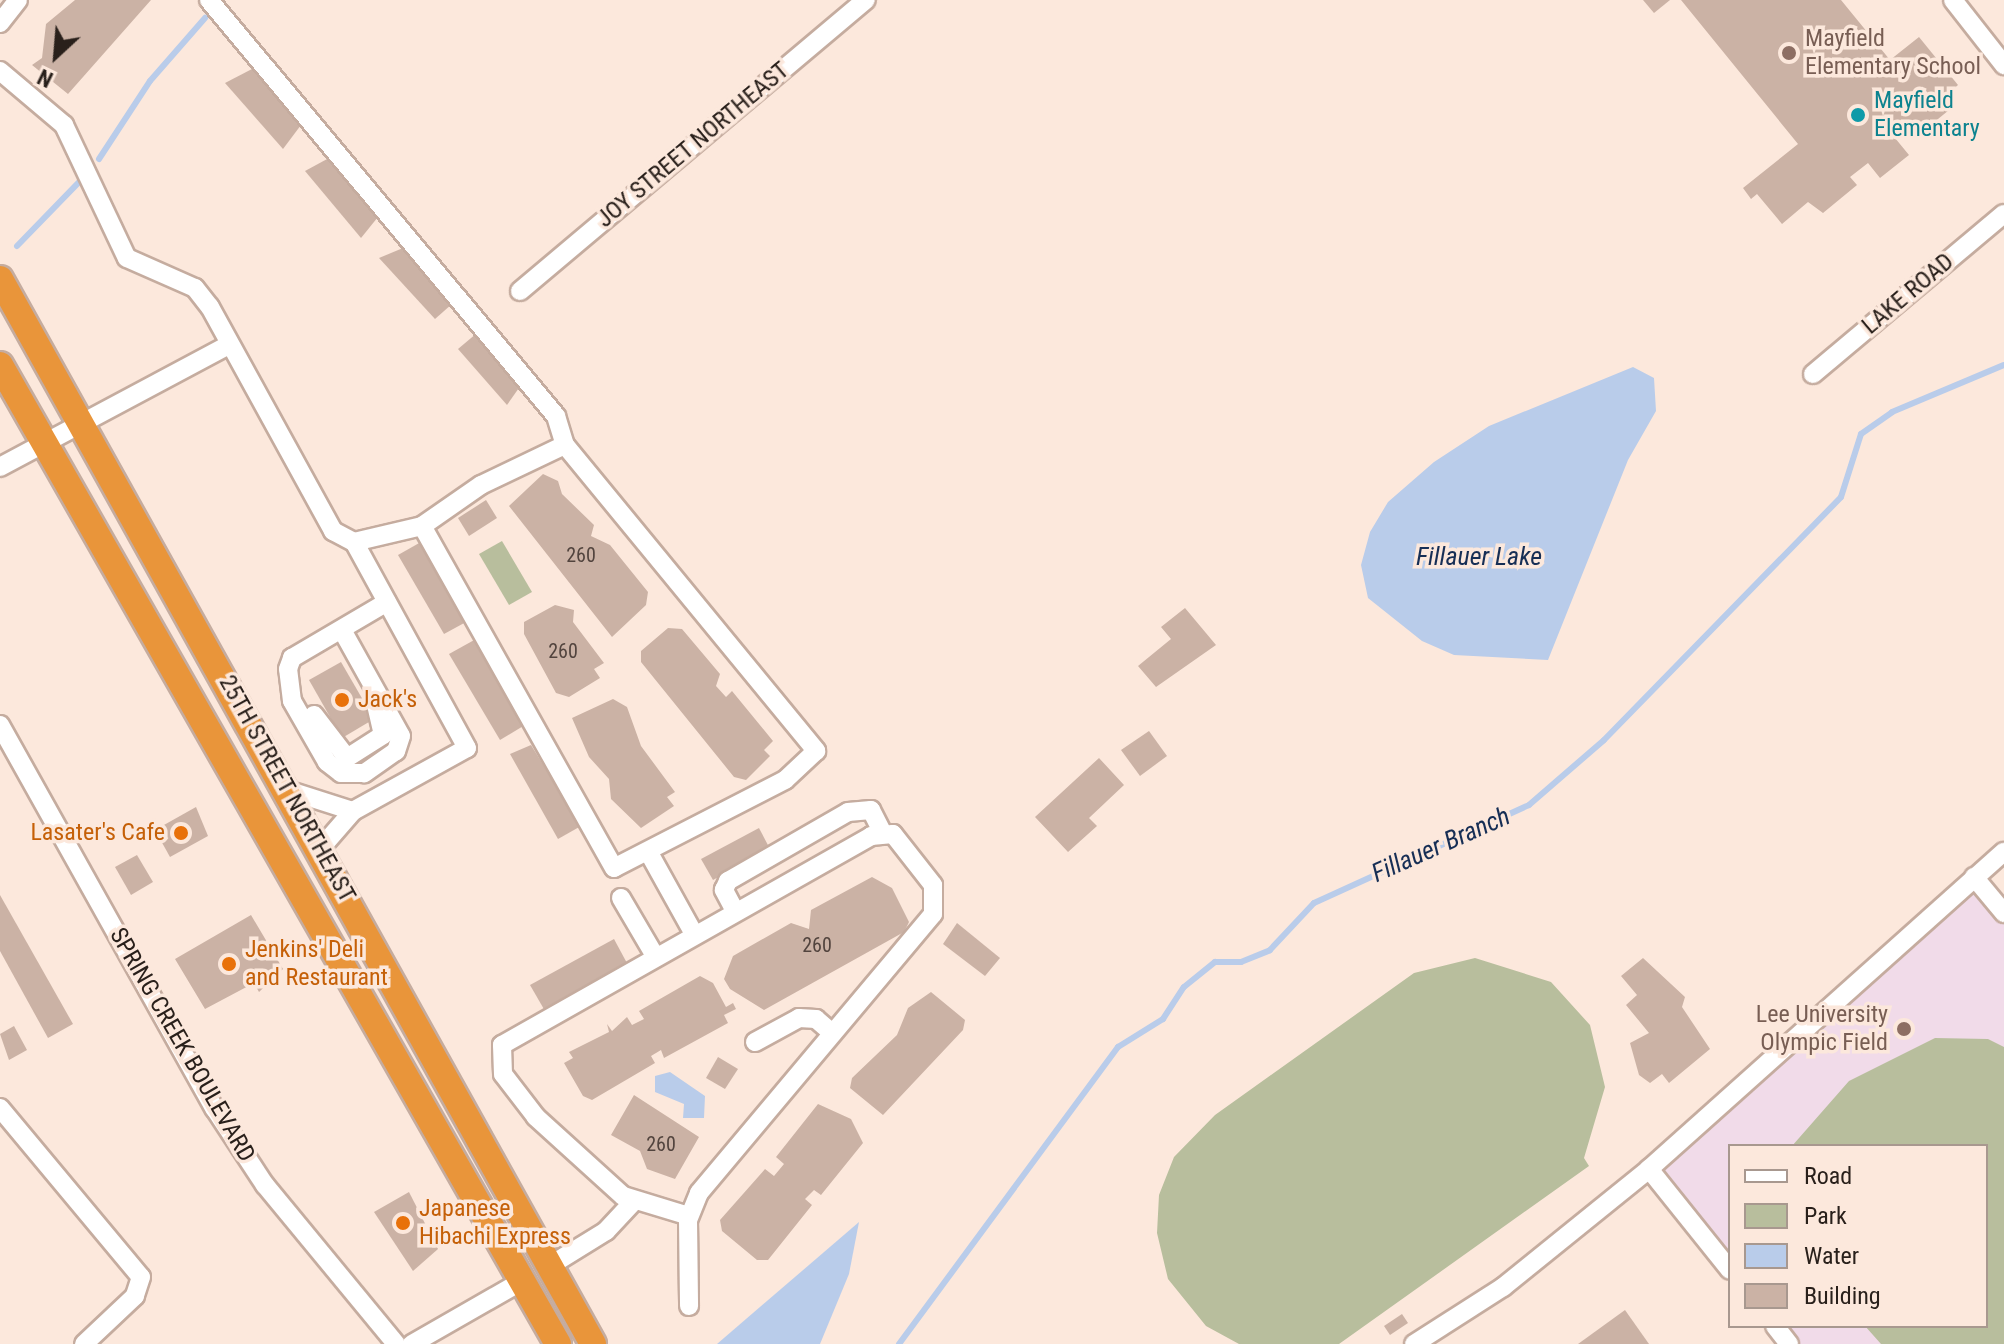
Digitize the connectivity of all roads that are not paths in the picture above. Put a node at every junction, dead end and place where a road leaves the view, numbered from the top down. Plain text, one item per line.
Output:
1 (18, 0) edge
2 (209, 0) edge
3 (866, 0) edge
4 (1953, 0) edge
5 (0, 23) edge
6 (2004, 65) edge
7 (0, 71) edge
8 (2004, 214) edge
9 (0, 279) edge
10 (520, 291) dead end
11 (227, 346) junction
12 (0, 365) edge
13 (1813, 374) dead end
14 (81, 424) junction
15 (40, 444) junction
16 (565, 445) junction
17 (0, 467) edge
18 (422, 526) junction
19 (354, 542) junction
20 (387, 602) junction
21 (342, 630) junction
22 (0, 725) edge
23 (287, 790) junction
24 (353, 811) junction
25 (882, 832) junction
26 (320, 849) junction
27 (2004, 852) edge
28 (649, 853) junction
29 (1974, 877) junction
30 (621, 898) dead end
31 (735, 911) junction
32 (2004, 913) edge
33 (694, 934) junction
34 (655, 956) junction
35 (832, 1033) junction
36 (755, 1042) dead end
37 (0, 1108) edge
38 (1649, 1169) junction
39 (633, 1202) junction
40 (689, 1216) junction
41 (551, 1265) junction
42 (1728, 1268) edge
43 (522, 1281) junction
44 (689, 1306) dead end
45 (1777, 1328) edge
46 (84, 1344) edge
47 (396, 1344) edge
48 (412, 1344) edge
49 (558, 1344) edge
50 (593, 1344) edge
51 (1414, 1344) edge
52 (1789, 1344) edge

1 - 5 street
2 - 16 street
3 - 10 street, JOY STREET NORTHEAST
4 - 6 street
7 - 11 street
8 - 13 street, LAKE ROAD
9 - 14 highway, 25TH STREET NORTHEAST
11 - 14 street
11 - 19 street
12 - 15 highway, 25TH STREET NORTHEAST
14 - 15 street
14 - 23 highway, 25TH STREET NORTHEAST
15 - 17 street
15 - 43 highway, 25TH STREET NORTHEAST
16 - 18 street
16 - 28 street
18 - 19 street
18 - 28 street
19 - 20 street
20 - 21 street
20 - 24 street
21 - 21 street
22 - 47 street, SPRING CREEK BOULEVARD
23 - 24 street
23 - 26 highway, 25TH STREET NORTHEAST
24 - 26 street
25 - 31 street
25 - 31 street
25 - 35 street
26 - 41 highway, 25TH STREET NORTHEAST
27 - 29 street
28 - 33 street
29 - 32 street
29 - 38 street
30 - 34 street
31 - 33 street
33 - 34 street
34 - 39 street
35 - 36 street
35 - 40 street
37 - 46 street
38 - 42 street
38 - 51 street
39 - 40 street
39 - 41 street
40 - 44 street
41 - 50 highway, 25TH STREET NORTHEAST
43 - 48 street
43 - 49 highway, 25TH STREET NORTHEAST
45 - 52 street

